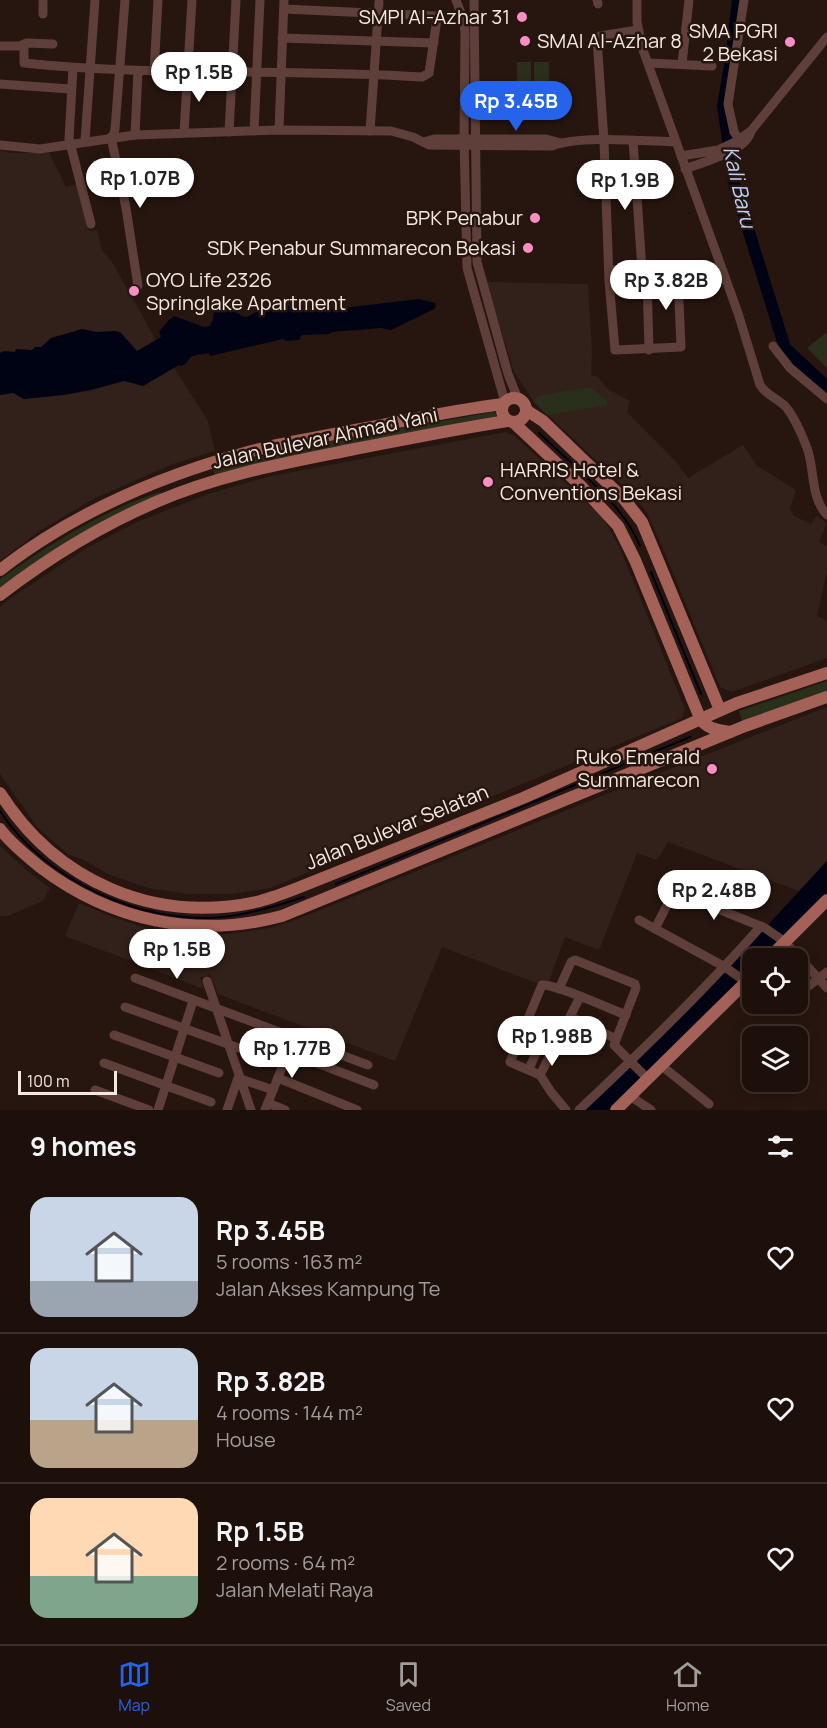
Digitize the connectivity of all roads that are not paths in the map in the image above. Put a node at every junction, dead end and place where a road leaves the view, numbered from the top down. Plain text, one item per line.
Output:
1 (43, 0) edge
2 (95, 0) edge
3 (125, 0) edge
4 (158, 0) edge
5 (192, 0) edge
6 (236, 0) edge
7 (260, 0) edge
8 (456, 0) edge
9 (474, 0) edge
10 (637, 0) edge
11 (689, 0) edge
12 (744, 0) edge
13 (379, 2) dead end
14 (284, 5) edge
15 (43, 14) dead end
16 (378, 14) junction
17 (638, 30) junction
18 (827, 37) edge
19 (282, 38) junction
20 (376, 41) junction
21 (434, 43) junction
22 (24, 44) junction
23 (53, 44) dead end
24 (0, 46) edge
25 (649, 63) junction
26 (682, 64) junction
27 (712, 66) dead end
28 (73, 68) junction
29 (90, 69) junction
30 (119, 70) junction
31 (138, 71) junction
32 (154, 72) junction
33 (187, 72) junction
34 (231, 72) junction
35 (256, 72) junction
36 (281, 72) junction
37 (374, 74) junction
38 (0, 84) edge
39 (70, 90) junction
40 (279, 130) junction
41 (254, 131) junction
42 (370, 131) junction
43 (230, 132) junction
44 (184, 134) junction
45 (135, 135) junction
46 (112, 137) junction
47 (85, 141) junction
48 (604, 141) junction
49 (633, 141) junction
50 (464, 142) junction
51 (475, 142) junction
52 (676, 142) junction
53 (739, 142) junction
54 (70, 144) junction
55 (0, 145) edge
56 (720, 153) junction
57 (681, 156) junction
58 (685, 169) junction
59 (91, 224) dead end
60 (642, 269) junction
61 (723, 272) junction
62 (609, 275) junction
63 (678, 278) junction
64 (647, 279) junction
65 (138, 286) dead end
66 (773, 346) dead end
67 (649, 350) junction
68 (518, 399) junction
69 (827, 399) edge
70 (504, 403) junction
71 (526, 410) junction
72 (543, 421) junction
73 (511, 422) junction
74 (526, 435) junction
75 (827, 515) edge
76 (0, 570) edge
77 (0, 596) edge
78 (827, 673) edge
79 (827, 697) edge
80 (717, 704) junction
81 (698, 714) junction
82 (680, 727) junction
83 (730, 732) junction
84 (691, 749) junction
85 (0, 793) edge
86 (0, 829) edge
87 (827, 900) edge
88 (639, 921) dead end
89 (763, 927) junction
90 (656, 929) junction
91 (783, 940) junction
92 (777, 948) edge
93 (727, 968) junction
94 (827, 972) edge
95 (742, 976) edge
96 (135, 978) dead end
97 (818, 978) junction
98 (207, 981) dead end
99 (742, 984) edge
100 (808, 986) edge
101 (827, 987) edge
102 (559, 989) junction
103 (580, 997) junction
104 (192, 1001) junction
105 (125, 1007) dead end
106 (216, 1010) junction
107 (626, 1015) junction
108 (571, 1017) junction
109 (296, 1027) dead end
110 (184, 1028) junction
111 (546, 1030) dead end
112 (114, 1035) dead end
113 (293, 1038) junction
114 (616, 1039) junction
115 (227, 1044) junction
116 (288, 1052) junction
117 (175, 1058) junction
118 (104, 1063) dead end
119 (632, 1063) junction
120 (283, 1064) junction
121 (368, 1065) dead end
122 (662, 1066) junction
123 (529, 1069) junction
124 (219, 1073) dead end
125 (540, 1075) junction
126 (646, 1077) junction
127 (238, 1078) junction
128 (278, 1078) junction
129 (374, 1085) dead end
130 (166, 1086) junction
131 (95, 1090) dead end
132 (273, 1090) junction
133 (630, 1096) junction
134 (211, 1102) dead end
135 (709, 1104) dead end
136 (267, 1107) edge
137 (149, 1110) edge
138 (158, 1110) edge
139 (227, 1110) edge
140 (251, 1110) edge
141 (285, 1110) edge
142 (357, 1110) edge
143 (566, 1110) edge
144 (579, 1110) edge
145 (616, 1110) edge
146 (651, 1110) edge

1 - 15 street
2 - 29 street
3 - 30 street
4 - 32 street
5 - 33 street
6 - 34 street
7 - 35 street
8 - 50 street
9 - 51 street
10 - 17 street
11 - 26 street
12 - 53 street
13 - 16 street
14 - 16 street
14 - 19 street
16 - 20 street
16 - 21 street
17 - 25 street
17 - 48 street
18 - 53 street
19 - 20 street
19 - 36 street
20 - 21 street
20 - 37 street
21 - 37 street
22 - 23 street
22 - 24 street
22 - 28 street
25 - 26 street
25 - 52 street
26 - 27 street
28 - 29 street
28 - 39 street
29 - 30 street
29 - 47 street
30 - 31 street
30 - 46 street
31 - 32 street
31 - 45 street
32 - 33 street
33 - 34 street
33 - 44 street
34 - 35 street
34 - 43 street
35 - 36 street
35 - 41 street
36 - 37 street
36 - 40 street
37 - 42 street
38 - 39 street
39 - 54 street
40 - 41 street
40 - 42 street
41 - 43 street
42 - 50 street
43 - 44 street
44 - 45 street
45 - 46 street
46 - 47 street
46 - 65 street
47 - 54 street
48 - 49 street
48 - 51 street
48 - 62 street
49 - 52 street
49 - 60 street
50 - 51 street
50 - 70 street
51 - 68 street
52 - 57 street
53 - 56 street
54 - 55 street
54 - 59 street
56 - 57 street
56 - 58 street
57 - 58 street
58 - 61 street
60 - 61 street
60 - 62 street
61 - 63 street
61 - 75 street
62 - 64 street
62 - 67 street
63 - 64 street
63 - 67 street
64 - 67 street
66 - 69 street
68 - 70 main road
68 - 71 main road
70 - 73 main road
70 - 76 main road, Jalan Bulevar Ahmad Yani
71 - 72 main road
71 - 73 main road
72 - 74 main road
72 - 80 main road
73 - 74 main road
73 - 77 main road, Jalan Bulevar Ahmad Yani
74 - 81 main road
78 - 80 main road, Jalan Bulevar Selatan
79 - 83 main road, Jalan Bulevar Selatan
80 - 81 main road, Jalan Bulevar Selatan
81 - 82 main road, Jalan Bulevar Selatan
81 - 83 main road
82 - 84 main road
82 - 85 main road, Jalan Bulevar Selatan
83 - 84 main road, Jalan Bulevar Selatan
84 - 86 main road, Jalan Bulevar Selatan
87 - 91 main road
88 - 90 street
89 - 90 street
89 - 91 street
89 - 93 street
90 - 93 street
91 - 92 main road
91 - 97 street
93 - 95 street
93 - 119 street
94 - 97 street
96 - 104 street
97 - 100 street
97 - 101 street
98 - 106 street
99 - 122 main road
102 - 103 street
102 - 107 street
102 - 123 street
103 - 107 street
103 - 108 street
104 - 106 street
104 - 110 street
105 - 110 street
106 - 113 street
106 - 115 street
107 - 114 street
108 - 114 street
108 - 125 street
109 - 113 street
110 - 115 street
110 - 117 street
111 - 123 street
112 - 117 street
113 - 116 street
113 - 121 street
114 - 119 street
115 - 120 street
115 - 127 street
116 - 120 street
116 - 129 street
117 - 124 street
117 - 130 street
118 - 130 street
119 - 126 street
119 - 144 street
120 - 128 street
122 - 126 main road
122 - 135 street
123 - 125 street
125 - 143 street
126 - 133 main road
127 - 132 street
127 - 139 street
127 - 140 street
128 - 132 street
128 - 142 street
130 - 134 street
130 - 138 street
131 - 137 street
132 - 136 street
133 - 145 main road
133 - 146 street
136 - 141 street

